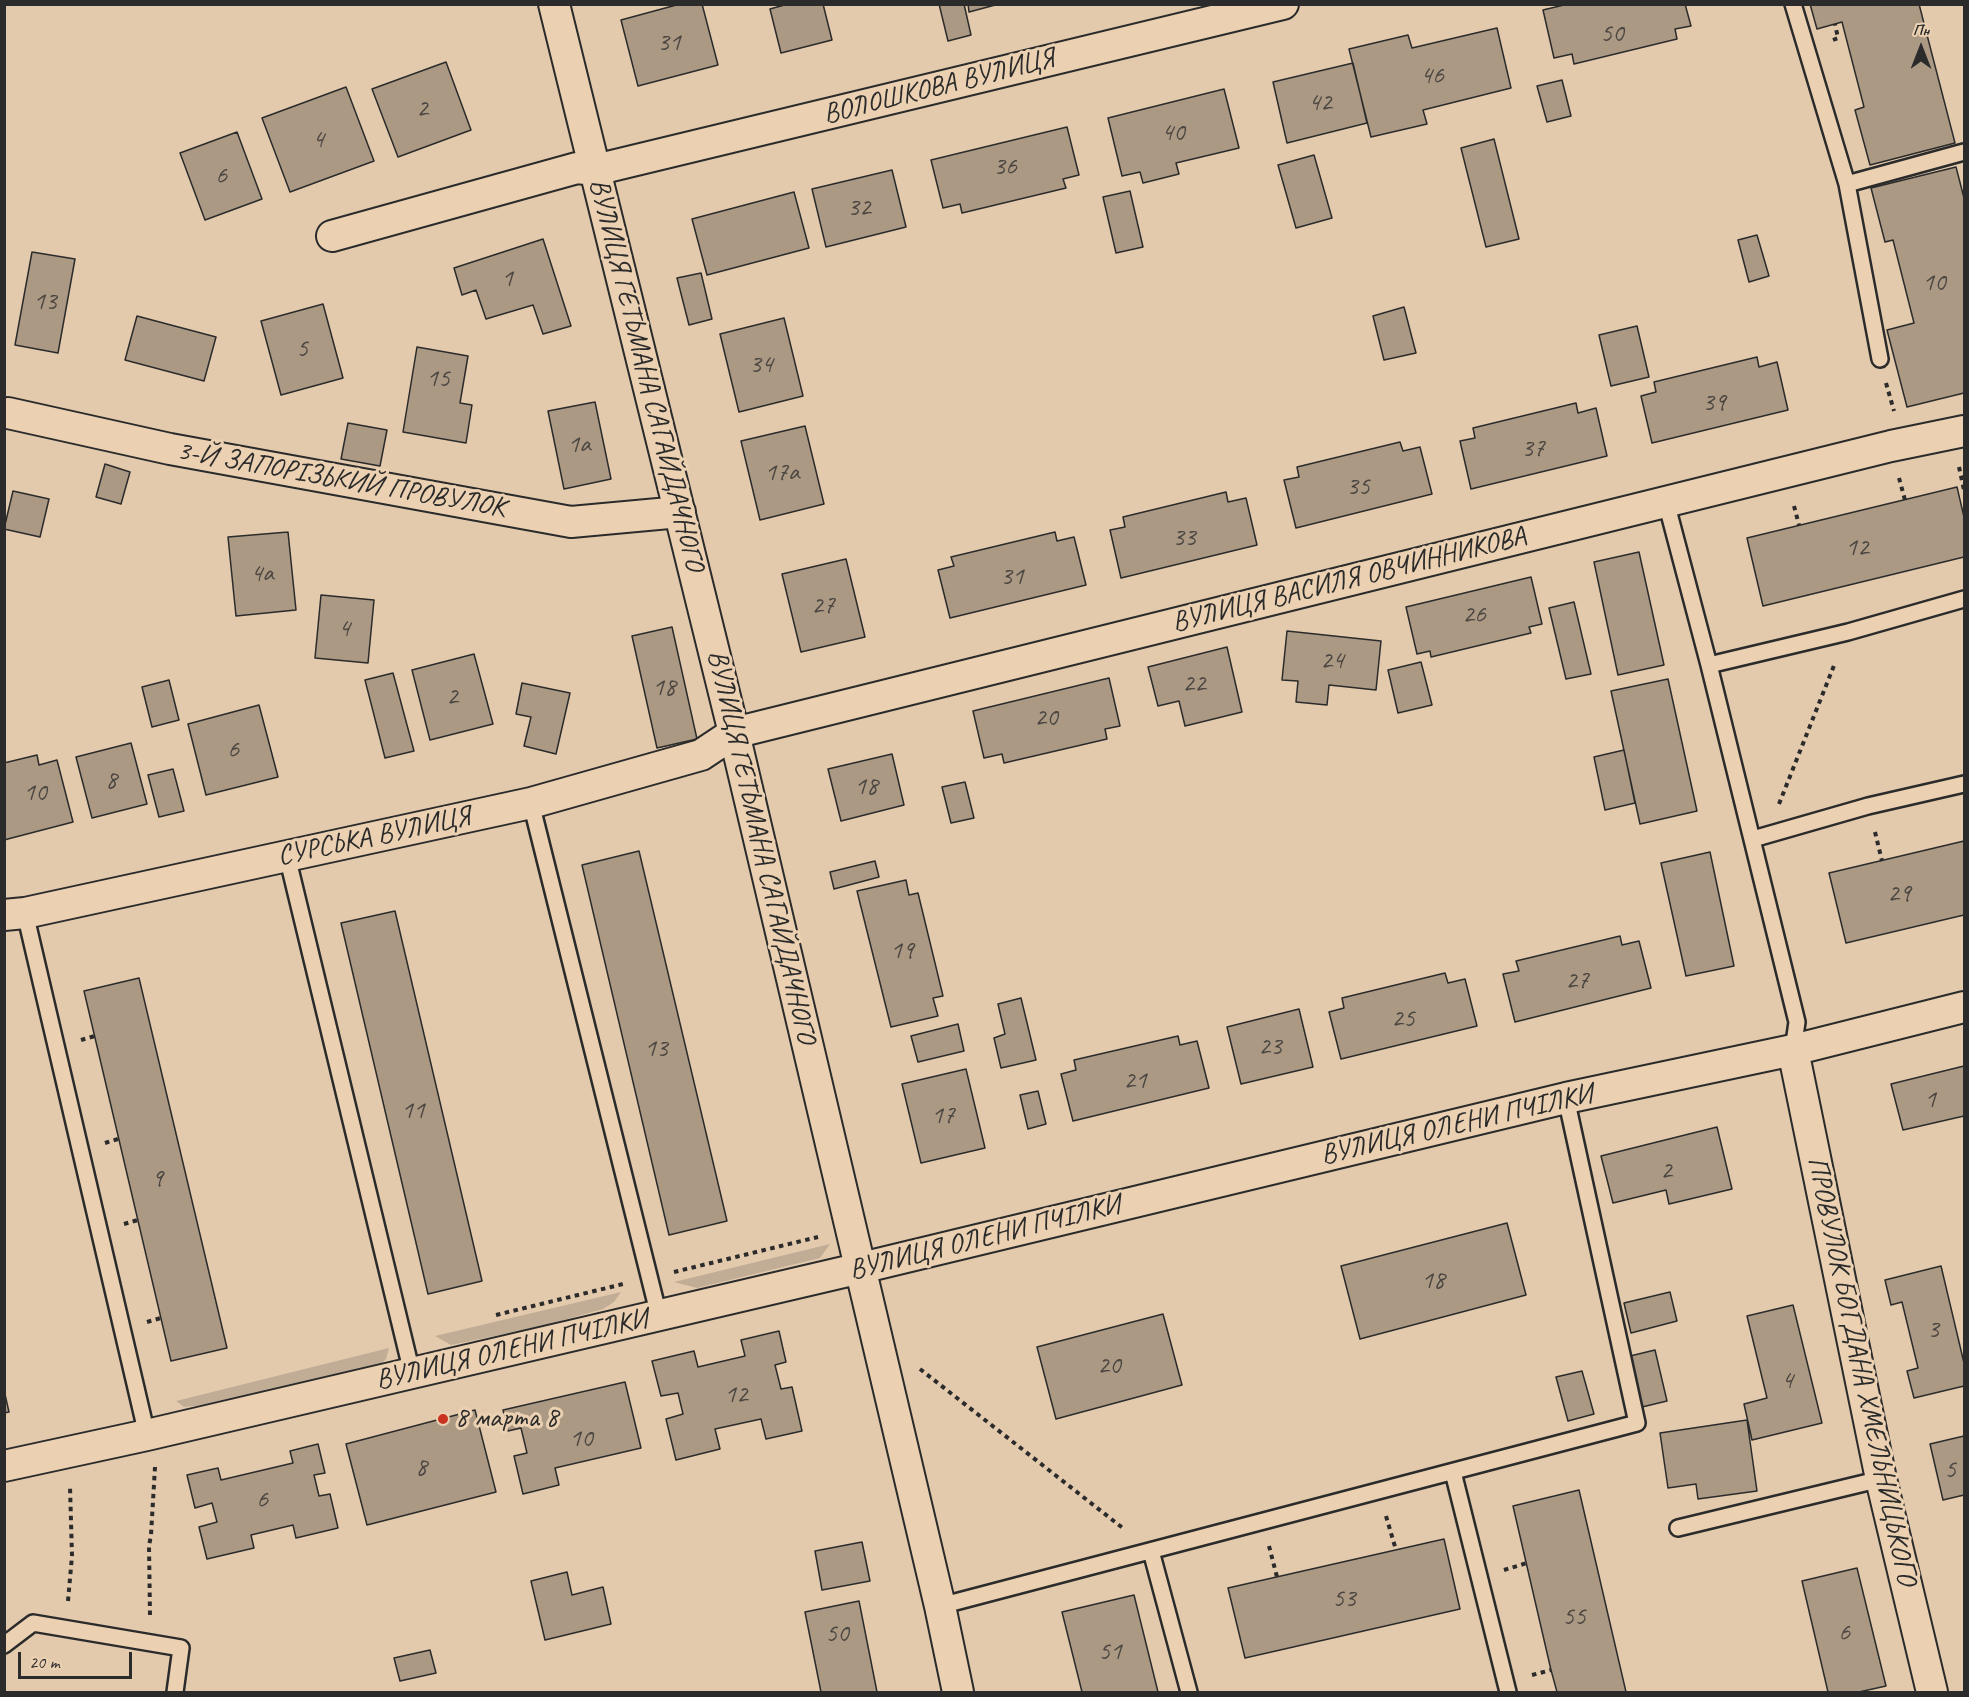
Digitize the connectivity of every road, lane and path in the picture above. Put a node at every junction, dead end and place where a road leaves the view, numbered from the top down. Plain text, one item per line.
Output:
1 (554, 4) edge
2 (1283, 4) edge
3 (1793, 4) edge
4 (1965, 152) edge
5 (595, 170) junction
6 (1847, 184) junction
7 (332, 236) dead end
8 (1880, 358) joint
9 (6, 412) edge
10 (1965, 431) edge
11 (1903, 443) junction
12 (1666, 502) junction
13 (680, 512) junction
14 (1965, 599) edge
15 (1848, 632) junction
16 (1709, 665) junction
17 (734, 732) junction
18 (1965, 784) edge
19 (531, 803) junction
20 (1771, 834) junction
21 (1753, 839) junction
22 (287, 856) junction
23 (15, 914) edge
24 (1965, 1007) edge
25 (1793, 1050) junction
26 (1566, 1098) junction
27 (861, 1268) junction
28 (659, 1316) junction
29 (877, 1335) junction
30 (412, 1373) junction
31 (147, 1435) junction
32 (69, 1452) junction
33 (4, 1466) edge
34 (1453, 1472) junction
35 (1881, 1479) junction
36 (1380, 1491) junction
37 (1678, 1528) dead end
38 (1396, 1550) dead end
39 (1151, 1551) junction
40 (940, 1606) junction
41 (65, 1629) junction
42 (150, 1643) junction
43 (4, 1645) edge
44 (175, 1692) edge
45 (958, 1692) edge
46 (1188, 1692) edge
47 (1509, 1692) edge
48 (1932, 1692) edge

1 - 5 street, ВУЛИЦЯ ГЕТЬМАНА САГАЙДАЧНОГО
2 - 5 street, ВОЛОШКОВА ВУЛИЦЯ
3 - 6 lane
4 - 6 lane
5 - 7 street, ВОЛОШКОВА ВУЛИЦЯ
5 - 13 street, ВУЛИЦЯ ГЕТЬМАНА САГАЙДАЧНОГО
6 - 8 lane
8 - 11 path
9 - 13 street, 3-Й ЗАПОРІЗЬКИЙ ПРОВУЛОК
10 - 11 street, ВУЛИЦЯ ВАСИЛЯ ОВЧИННИКОВА
11 - 12 street, ВУЛИЦЯ ВАСИЛЯ ОВЧИННИКОВА
12 - 16 lane
12 - 17 street, ВУЛИЦЯ ВАСИЛЯ ОВЧИННИКОВА
13 - 17 street, ВУЛИЦЯ ГЕТЬМАНА САГАЙДАЧНОГО
14 - 15 lane
15 - 16 lane
15 - 20 path
16 - 21 lane
17 - 19 street, СУРСЬКА ВУЛИЦЯ
17 - 27 street, ВУЛИЦЯ ГЕТЬМАНА САГАЙДАЧНОГО
18 - 20 lane
19 - 22 street, СУРСЬКА ВУЛИЦЯ
19 - 28 lane
20 - 21 lane
21 - 25 lane
22 - 23 street, СУРСЬКА ВУЛИЦЯ
22 - 30 lane
23 - 31 lane
24 - 25 street, ВУЛИЦЯ ОЛЕНИ ПЧІЛКИ
25 - 26 street, ВУЛИЦЯ ОЛЕНИ ПЧІЛКИ
25 - 35 street, ПРОВУЛОК БОГДАНА ХМЕЛЬНИЦЬКОГО
26 - 27 street, ВУЛИЦЯ ОЛЕНИ ПЧІЛКИ
26 - 34 lane
27 - 28 street, ВУЛИЦЯ ОЛЕНИ ПЧІЛКИ
27 - 29 street, ВУЛИЦЯ ГЕТЬМАНА САГАЙДАЧНОГО
28 - 30 street, ВУЛИЦЯ ОЛЕНИ ПЧІЛКИ
29 - 39 path
29 - 40 street, ВУЛИЦЯ ГЕТЬМАНА САГАЙДАЧНОГО
30 - 31 street, ВУЛИЦЯ ОЛЕНИ ПЧІЛКИ
31 - 32 street, ВУЛИЦЯ ОЛЕНИ ПЧІЛКИ
31 - 42 path
32 - 33 street, ВУЛИЦЯ ОЛЕНИ ПЧІЛКИ
32 - 41 path
34 - 36 lane
34 - 47 lane
35 - 37 lane
35 - 48 street, ПРОВУЛОК БОГДАНА ХМЕЛЬНИЦЬКОГО
36 - 38 path
36 - 39 lane
39 - 40 lane
39 - 46 lane
40 - 45 street, ВУЛИЦЯ ГЕТЬМАНА САГАЙДАЧНОГО
41 - 42 lane
41 - 43 lane
42 - 44 lane

